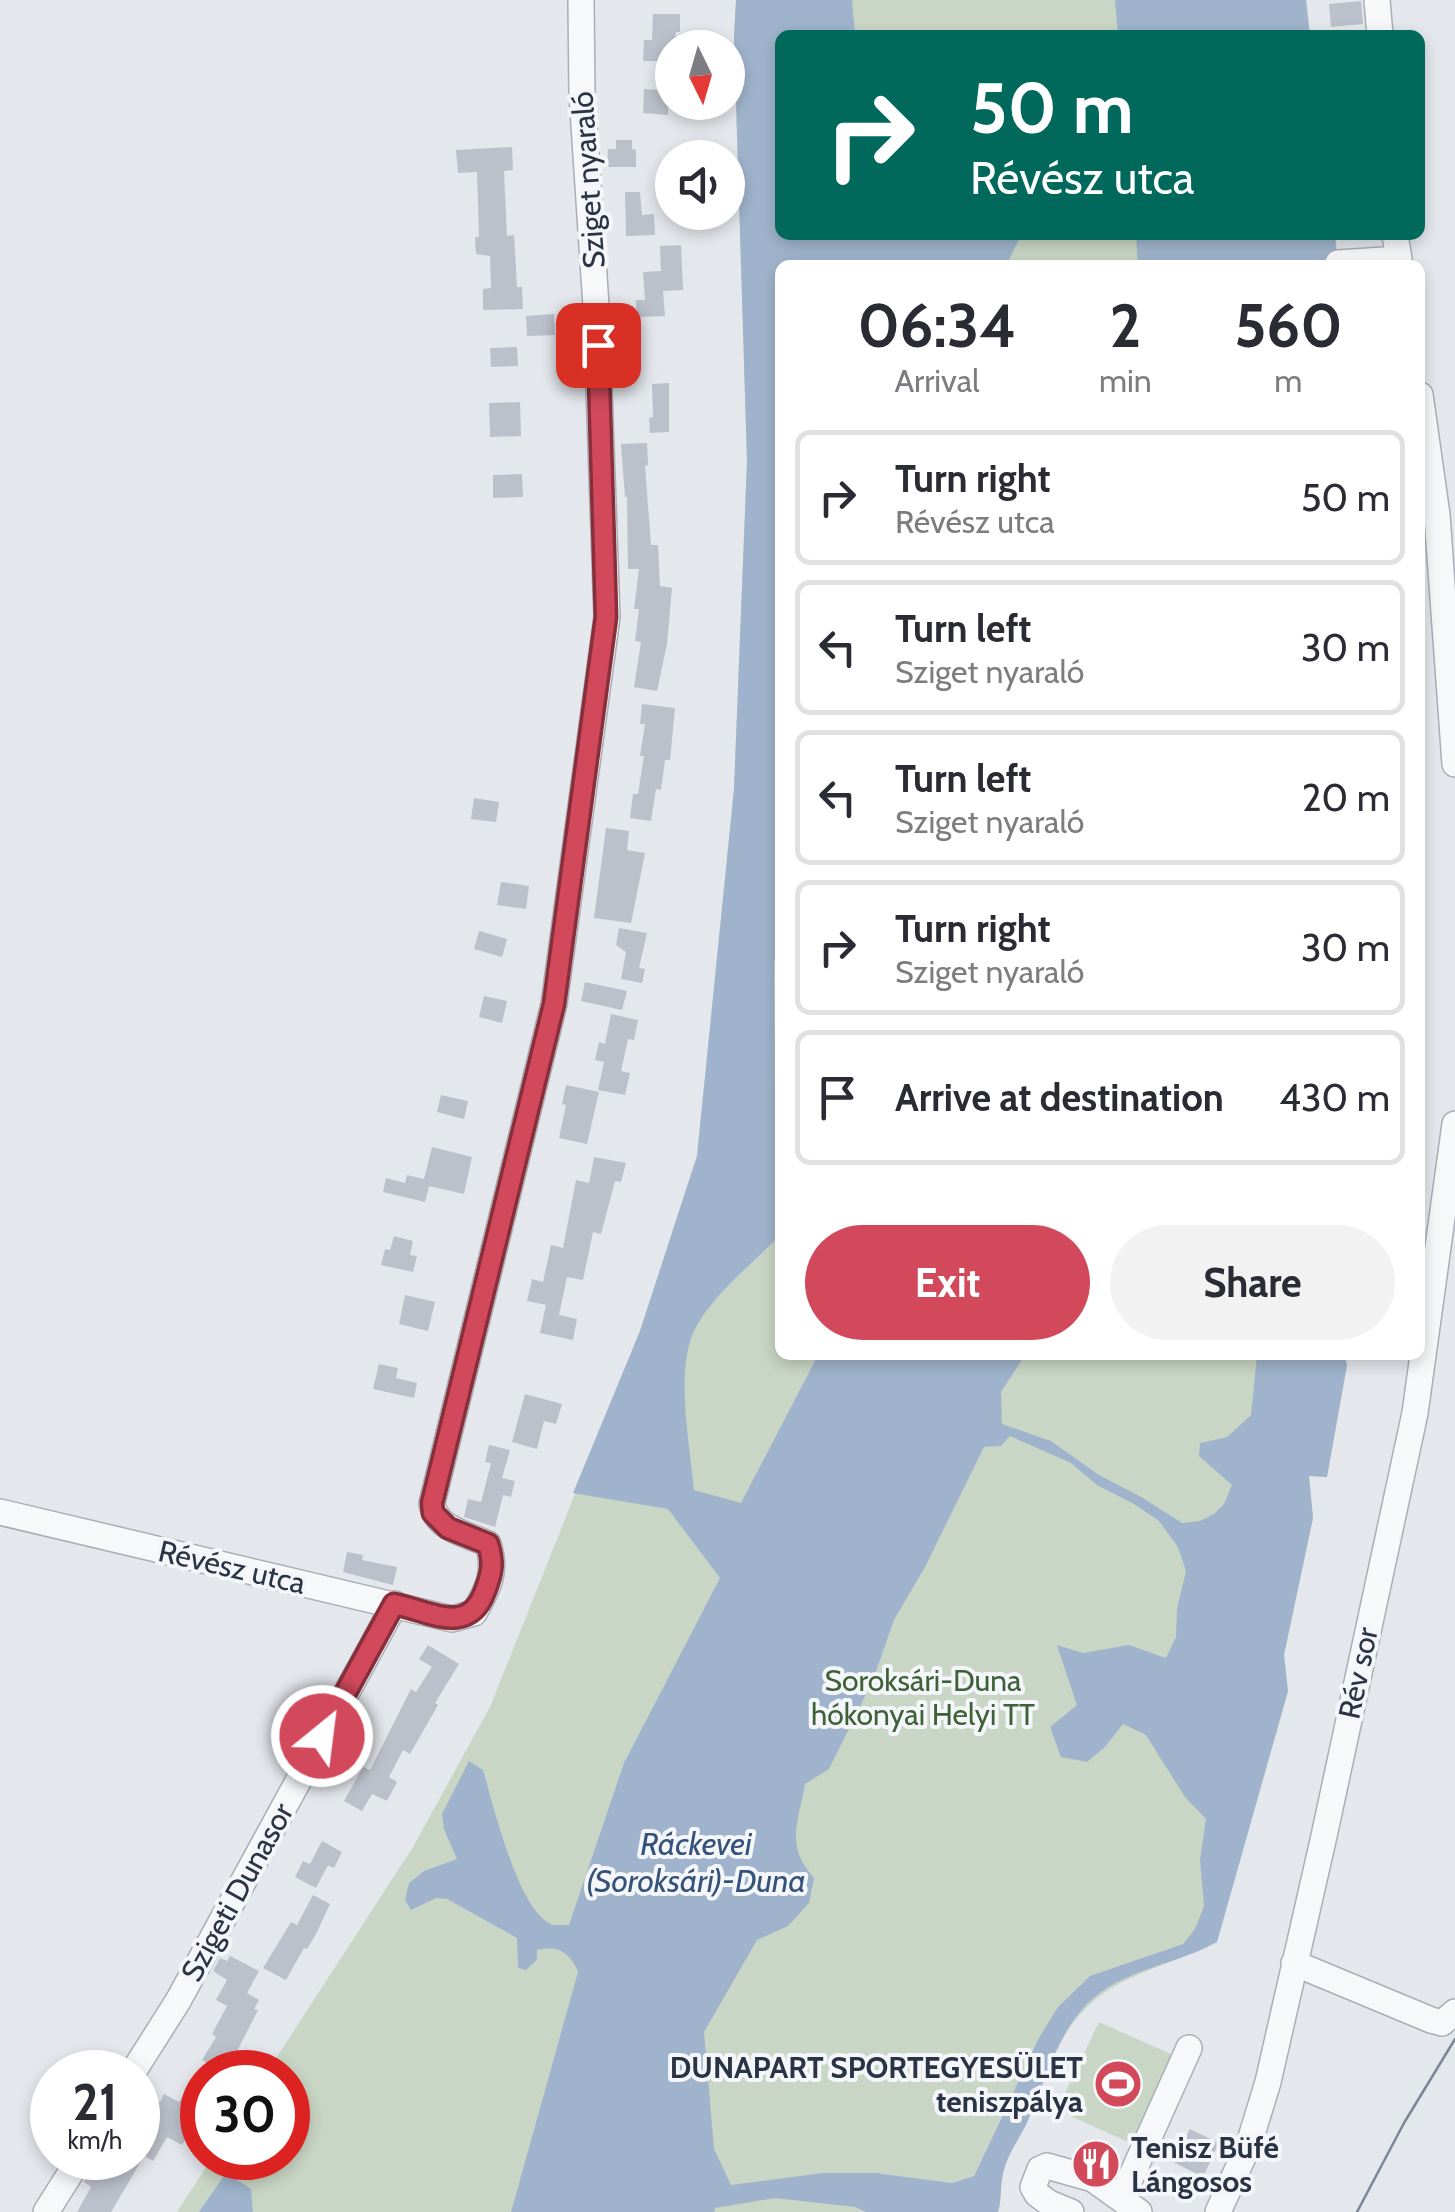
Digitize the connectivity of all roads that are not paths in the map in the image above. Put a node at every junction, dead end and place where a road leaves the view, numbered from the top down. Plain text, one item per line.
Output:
1 (580, 0) edge
2 (1377, 0) edge
3 (1380, 30) edge
4 (1398, 253) edge
5 (1356, 260) edge
6 (1425, 430) edge
7 (1455, 764) edge
8 (1455, 1124) edge
9 (1452, 1181) edge
10 (1425, 1355) edge
11 (1424, 1360) edge
12 (0, 1512) edge
13 (394, 1604) junction
14 (464, 1618) joint
15 (1294, 1964) junction
16 (1455, 2012) edge
17 (1189, 2048) dead end
18 (147, 2050) edge
19 (66, 2180) edge
20 (1117, 2203) edge
21 (46, 2212) edge
22 (1071, 2212) edge
23 (1218, 2212) edge

1 - 14 street, Sziget nyaraló
2 - 3 street
4 - 5 street
6 - 7 street
8 - 9 street, Rév sor
9 - 10 street, Rév sor
11 - 15 street, Rév sor
12 - 13 street, Révész utca
13 - 14 street, Révész utca
13 - 18 street, Szigeti Dunasor
15 - 16 street
15 - 23 street, Rév sor
17 - 20 street
19 - 21 street
20 - 22 street

